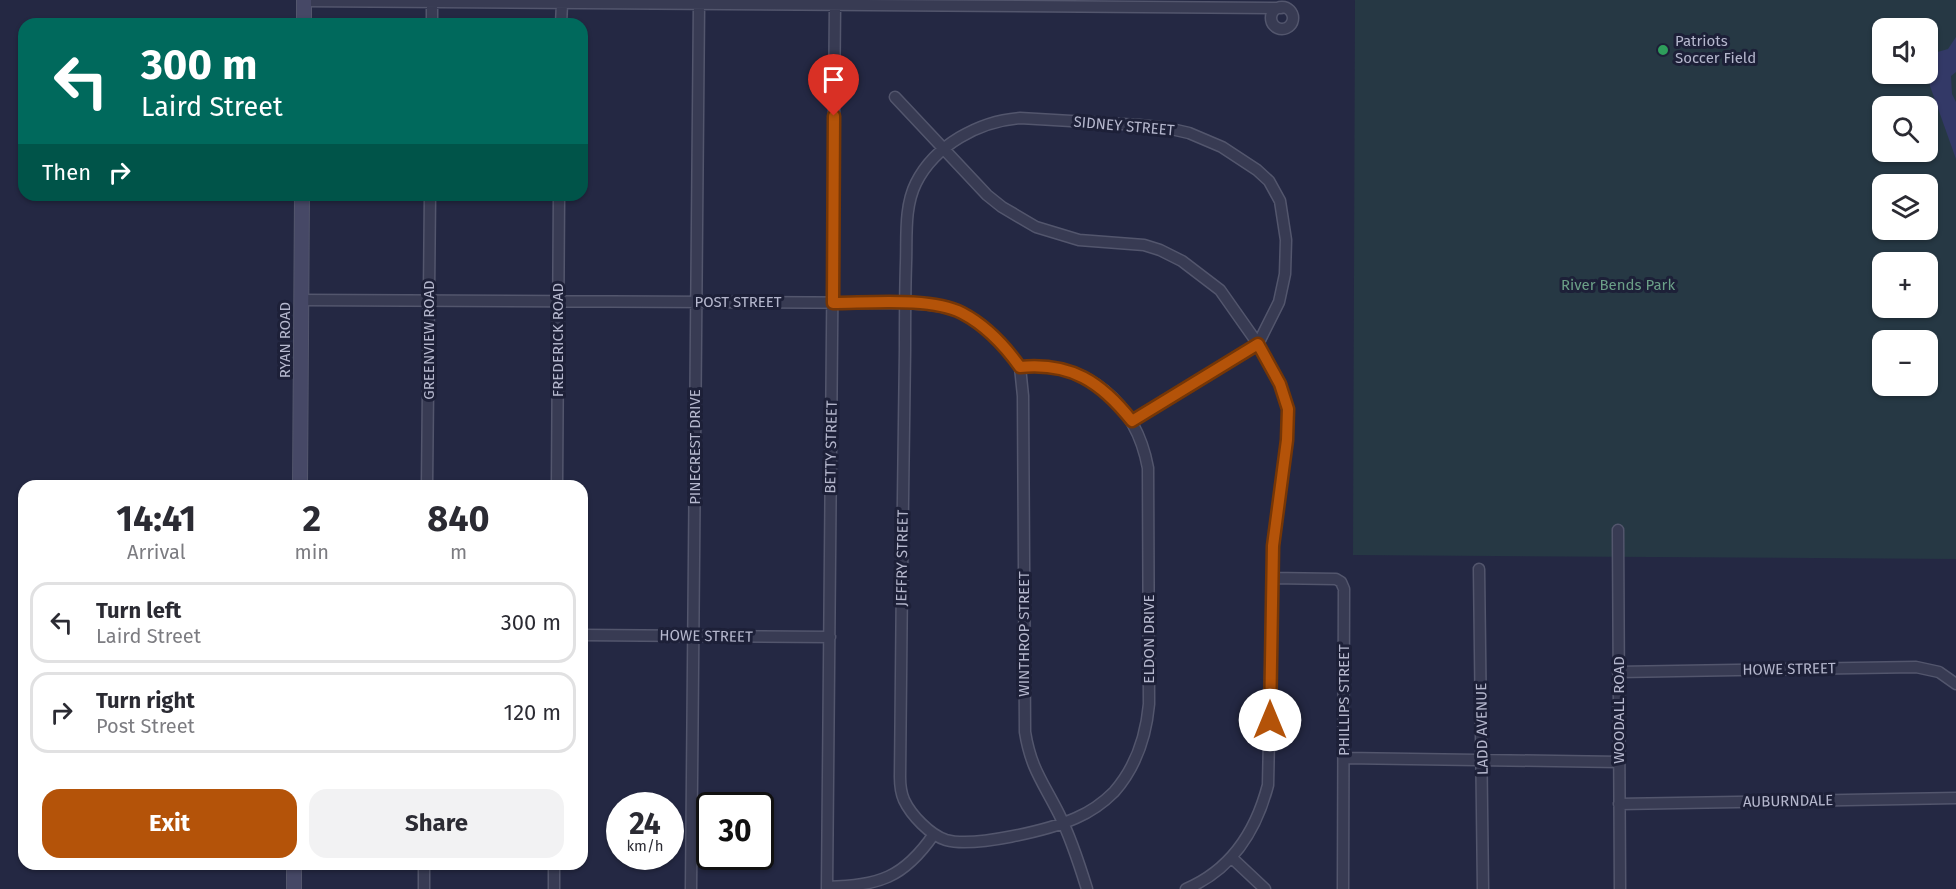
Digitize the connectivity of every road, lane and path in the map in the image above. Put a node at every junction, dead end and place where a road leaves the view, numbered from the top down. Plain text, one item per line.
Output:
1 (304, 1) edge
2 (432, 2) junction
3 (562, 4) junction
4 (699, 4) junction
5 (836, 4) junction
6 (1263, 8) junction
7 (1281, 8) junction
8 (304, 18) edge
9 (432, 18) edge
10 (561, 18) edge
11 (1272, 23) junction
12 (895, 97) dead end
13 (944, 148) junction
14 (302, 201) edge
15 (430, 201) edge
16 (559, 201) edge
17 (302, 300) junction
18 (429, 300) junction
19 (558, 301) junction
20 (697, 302) junction
21 (833, 303) junction
22 (905, 303) junction
23 (1258, 344) junction
24 (1020, 367) junction
25 (1132, 421) junction
26 (300, 480) edge
27 (427, 480) edge
28 (557, 480) edge
29 (1618, 530) dead end
30 (1479, 569) dead end
31 (1272, 578) junction
32 (588, 635) edge
33 (694, 636) junction
34 (830, 637) junction
35 (1618, 672) junction
36 (1956, 684) edge
37 (1344, 758) junction
38 (1482, 759) junction
39 (1619, 762) junction
40 (1956, 798) edge
41 (1619, 804) junction
42 (1063, 822) junction
43 (934, 834) junction
44 (1232, 858) junction
45 (294, 870) edge
46 (424, 870) edge
47 (554, 870) edge
48 (827, 888) edge
49 (294, 889) edge
50 (424, 889) edge
51 (554, 889) edge
52 (691, 889) edge
53 (1087, 889) edge
54 (1186, 889) edge
55 (1265, 889) edge
56 (1343, 889) edge
57 (1483, 889) edge
58 (1620, 889) edge

1 - 2 street
1 - 8 street
2 - 3 street
2 - 9 street
3 - 4 street
3 - 10 street
4 - 5 street
4 - 20 street, PINECREST DRIVE
5 - 6 street
5 - 21 street, BETTY STREET
6 - 7 street
6 - 11 street
7 - 11 street
7 - 11 street
12 - 13 street
13 - 22 street, JEFFRY STREET
13 - 23 street
13 - 23 street, SIDNEY STREET
14 - 17 street, RYAN ROAD
15 - 18 street, GREENVIEW ROAD
16 - 19 street, FREDERICK ROAD
17 - 18 street, POST STREET
17 - 26 street, RYAN ROAD
18 - 19 street, POST STREET
18 - 27 street, GREENVIEW ROAD
19 - 20 street, POST STREET
19 - 28 street, FREDERICK ROAD
20 - 21 street, POST STREET
20 - 33 street, PINECREST DRIVE
21 - 22 street, POST STREET
21 - 34 street, BETTY STREET
22 - 24 street, POST STREET
22 - 43 street, JEFFRY STREET
23 - 25 street
23 - 31 street
24 - 25 street
24 - 42 street, WINTHROP STREET
25 - 42 street, ELDON DRIVE
29 - 35 street, WOODALL ROAD
30 - 38 street, LADD AVENUE
31 - 37 street, PHILLIPS STREET
31 - 44 street
32 - 33 street, HOWE STREET
33 - 34 street, HOWE STREET
33 - 52 street, PINECREST DRIVE
34 - 48 street, BETTY STREET
35 - 36 street, HOWE STREET
35 - 39 street, WOODALL ROAD
37 - 38 street
37 - 56 street, PHILLIPS STREET
38 - 39 street
38 - 57 street, LADD AVENUE
39 - 41 street, WOODALL ROAD
40 - 41 street, AUBURNDALE
41 - 58 street, WOODALL ROAD
42 - 43 street
42 - 53 street, WINTHROP STREET
43 - 48 street
44 - 54 street
44 - 55 street
45 - 49 street
46 - 50 street
47 - 51 street

